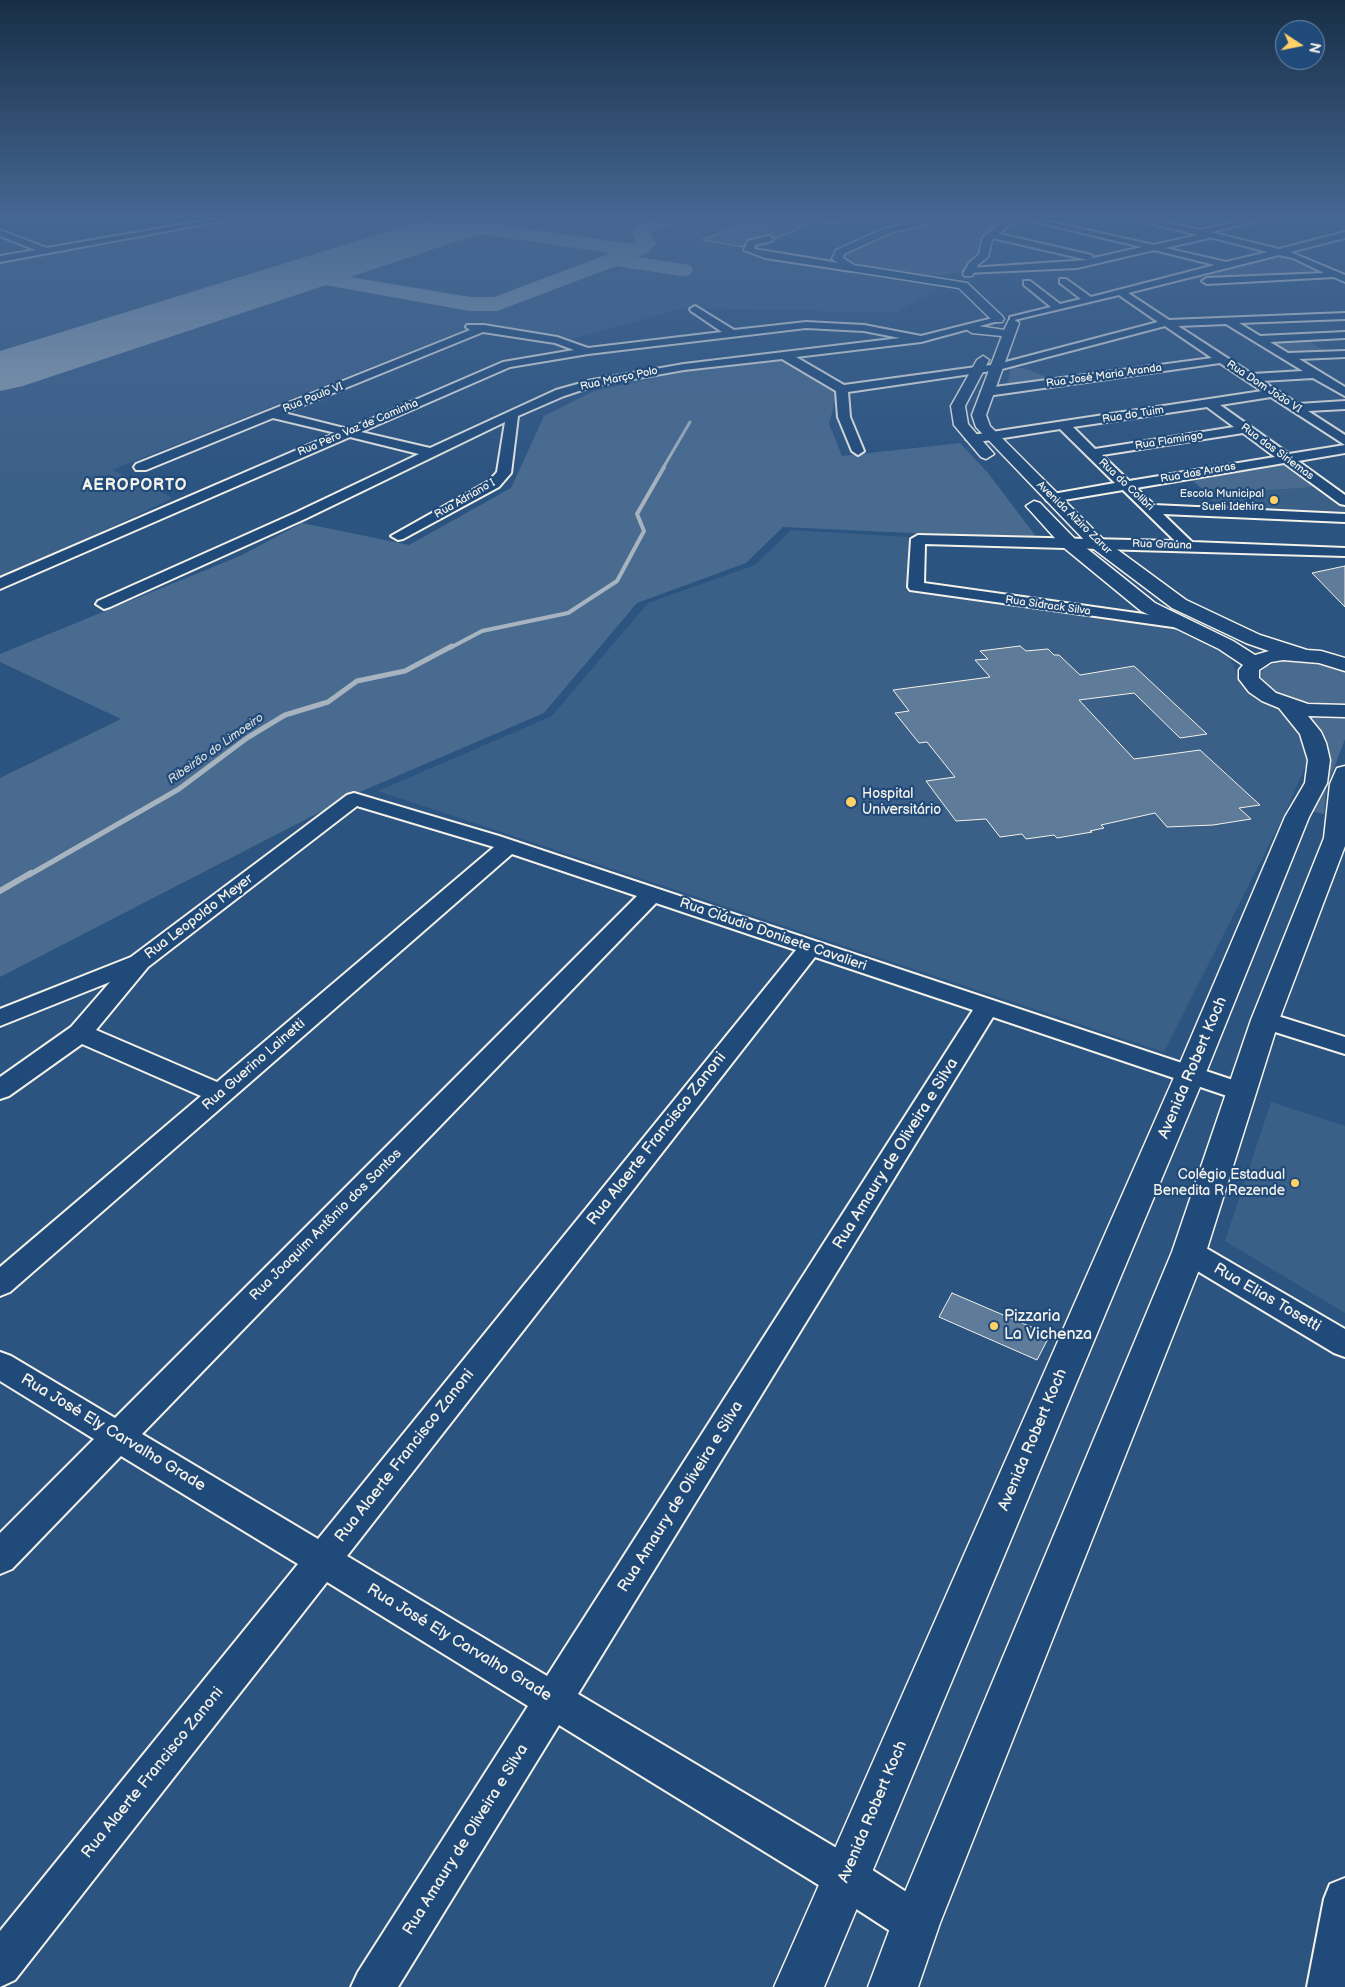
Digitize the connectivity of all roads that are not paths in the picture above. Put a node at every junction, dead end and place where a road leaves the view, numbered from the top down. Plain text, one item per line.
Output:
1 (990, 308) edge
2 (1059, 308) edge
3 (1143, 308) edge
4 (695, 309) dead end
5 (1345, 316) edge
6 (1313, 318) junction
7 (1006, 321) junction
8 (1230, 322) junction
9 (1166, 323) junction
10 (471, 327) dead end
11 (484, 328) junction
12 (968, 329) joint
13 (731, 333) junction
14 (1344, 335) edge
15 (1304, 337) junction
16 (921, 339) junction
17 (1258, 339) junction
18 (557, 340) junction
19 (588, 351) junction
20 (1340, 354) edge
21 (784, 355) junction
22 (1287, 356) junction
23 (613, 360) dead end
24 (1221, 360) junction
25 (1022, 361) joint
26 (999, 362) junction
27 (507, 364) junction
28 (629, 366) dead end
29 (978, 370) junction
30 (646, 372) junction
31 (1316, 374) junction
32 (1335, 374) dead end
33 (1251, 378) junction
34 (842, 389) junction
35 (986, 392) junction
36 (1345, 392) edge
37 (1274, 393) junction
38 (1209, 403) junction
39 (1345, 405) edge
40 (1296, 408) junction
41 (272, 414) junction
42 (512, 414) junction
43 (1064, 426) junction
44 (1246, 430) junction
45 (348, 432) junction
46 (991, 435) junction
47 (972, 439) junction
48 (1345, 441) edge
49 (1345, 449) edge
50 (858, 451) dead end
51 (433, 453) junction
52 (1093, 453) junction
53 (1286, 459) junction
54 (998, 466) dead end
55 (140, 467) dead end
56 (1126, 486) junction
57 (1023, 494) dead end
58 (1052, 498) junction
59 (1345, 501) edge
60 (1152, 509) junction
61 (1345, 518) edge
62 (398, 536) dead end
63 (1069, 543) junction
64 (1097, 543) junction
65 (1188, 546) junction
66 (1345, 552) edge
67 (0, 584) edge
68 (916, 587) joint
69 (104, 604) dead end
70 (1180, 623) junction
71 (1302, 654) junction
72 (1254, 663) junction
73 (1345, 664) edge
74 (1286, 704) junction
75 (1345, 711) edge
76 (1344, 780) edge
77 (354, 799) joint
78 (1295, 822) junction
79 (1340, 828) edge
80 (508, 846) junction
81 (652, 894) junction
82 (810, 948) junction
83 (139, 962) junction
84 (987, 1007) junction
85 (0, 1018) edge
86 (1265, 1020) junction
87 (80, 1033) junction
88 (1345, 1046) edge
89 (1190, 1074) junction
90 (0, 1090) edge
91 (1242, 1092) junction
92 (220, 1094) junction
93 (1190, 1252) junction
94 (0, 1284) edge
95 (1345, 1344) edge
96 (0, 1364) edge
97 (118, 1436) junction
98 (0, 1556) edge
99 (322, 1560) junction
100 (554, 1700) junction
101 (845, 1877) junction
102 (1345, 1899) edge
103 (916, 1923) junction
104 (0, 1965) edge
105 (373, 1987) edge
106 (799, 1987) edge
107 (893, 1987) edge
108 (1329, 1987) edge

1 - 7 main road
2 - 7 street
3 - 9 street, Rua Dom João VI
4 - 13 street
5 - 6 street
6 - 8 street
6 - 14 street
7 - 12 main road
7 - 26 main road, Avenida Alziro Zarur
7 - 29 main road
8 - 9 street
8 - 17 street
9 - 24 street, Rua Dom João VI
9 - 25 street
10 - 11 street
11 - 18 street
11 - 41 street, Rua Paulo VI
12 - 16 street, Rua Março Polo
13 - 16 street, Rua Pero Vaz de Caminha
13 - 19 street, Rua Pero Vaz de Caminha
14 - 15 street
15 - 17 street
15 - 20 street
16 - 21 street, Rua Março Polo
17 - 22 street
18 - 19 street
18 - 27 street, Rua Pero Vaz de Caminha
19 - 23 street
19 - 27 street, Rua Pero Vaz de Caminha
20 - 22 street
21 - 30 street, Rua Março Polo
21 - 34 street
22 - 31 street
24 - 33 street, Rua Dom João VI
24 - 35 street, Rua José Maria Aranda
25 - 26 main road
26 - 29 street
26 - 35 main road, Avenida Alziro Zarur
27 - 45 street, Rua Pero Vaz de Caminha
28 - 30 street
29 - 34 street
29 - 47 main road
30 - 42 street, Rua Março Polo
31 - 32 street
31 - 33 street
31 - 36 street
33 - 37 street, Rua Dom João VI
34 - 50 street
35 - 46 main road, Avenida Alziro Zarur
37 - 38 street, Rua do Tuim
37 - 40 street, Rua Dom João VI
38 - 43 street, Rua do Tuim
38 - 44 street, Rua das Siriemas
39 - 40 street
40 - 48 street, Rua Dom João VI
41 - 45 street
41 - 55 street, Rua Paulo VI
42 - 51 street, Rua Março Polo
42 - 62 street, Rua Adriano I
43 - 46 street, Rua do Tuim
43 - 52 street, Rua do Colibri
44 - 52 street, Rua Flamingo
44 - 53 street, Rua das Siriemas
45 - 51 street
45 - 67 street, Rua Pero Vaz de Caminha
46 - 47 street, Rua do Tuim
46 - 58 main road, Avenida Alziro Zarur
47 - 54 main road
49 - 53 street, Rua das Araras
51 - 69 street, Rua Março Polo
52 - 56 street, Rua do Colibri
53 - 56 street, Rua das Araras
53 - 59 street, Rua das Siriemas
56 - 58 street, Rua das Araras
56 - 60 street, Rua do Colibri
57 - 63 main road, Avenida Alziro Zarur
58 - 64 main road, Avenida Alziro Zarur
60 - 61 street
60 - 65 street, Rua do Colibri
63 - 64 street, Rua Graúna
63 - 68 street, Rua Graúna
63 - 70 main road, Avenida Alziro Zarur
64 - 65 street, Rua Graúna
64 - 71 main road, Avenida Alziro Zarur
65 - 66 street, Rua Graúna
68 - 70 street, Rua Sidrack Silva
70 - 72 main road, Avenida Alziro Zarur
71 - 72 main road
71 - 73 main road
72 - 74 main road
74 - 75 main road
74 - 78 main road, Avenida Robert Koch
76 - 79 main road
77 - 80 street, Rua Cláudio Donisete Cavalieri
77 - 83 street, Rua Leopoldo Meyer
78 - 79 main road
78 - 89 main road, Avenida Robert Koch
79 - 86 main road
80 - 81 street, Rua Cláudio Donisete Cavalieri
80 - 92 street, Rua Guerino Lainetti
81 - 82 street, Rua Cláudio Donisete Cavalieri
81 - 97 street, Rua Joaquim Antônio dos Santos
82 - 84 street, Rua Cláudio Donisete Cavalieri
82 - 99 street, Rua Alaerte Francisco Zanoni
83 - 85 street, Rua Leopoldo Meyer
83 - 87 street
84 - 89 street, Rua Cláudio Donisete Cavalieri
84 - 100 street, Rua Amaury de Oliveira e Silva
86 - 88 street
86 - 91 main road
87 - 90 street
87 - 92 street
89 - 91 street, Rua Cláudio Donisete Cavalieri
89 - 101 main road, Avenida Robert Koch
91 - 93 main road
92 - 94 street, Rua Guerino Lainetti
93 - 95 street, Rua Elias Tosetti
93 - 103 main road
96 - 97 street, Rua José Ely Carvalho Grade
97 - 98 street, Rua Joaquim Antônio dos Santos
97 - 99 street, Rua José Ely Carvalho Grade
99 - 100 street, Rua José Ely Carvalho Grade
99 - 104 street, Rua Alaerte Francisco Zanoni
100 - 101 street, Rua José Ely Carvalho Grade
100 - 105 street, Rua Amaury de Oliveira e Silva
101 - 103 street, Rua José Ely Carvalho Grade
101 - 106 main road, Avenida Robert Koch
102 - 108 street
103 - 107 main road

